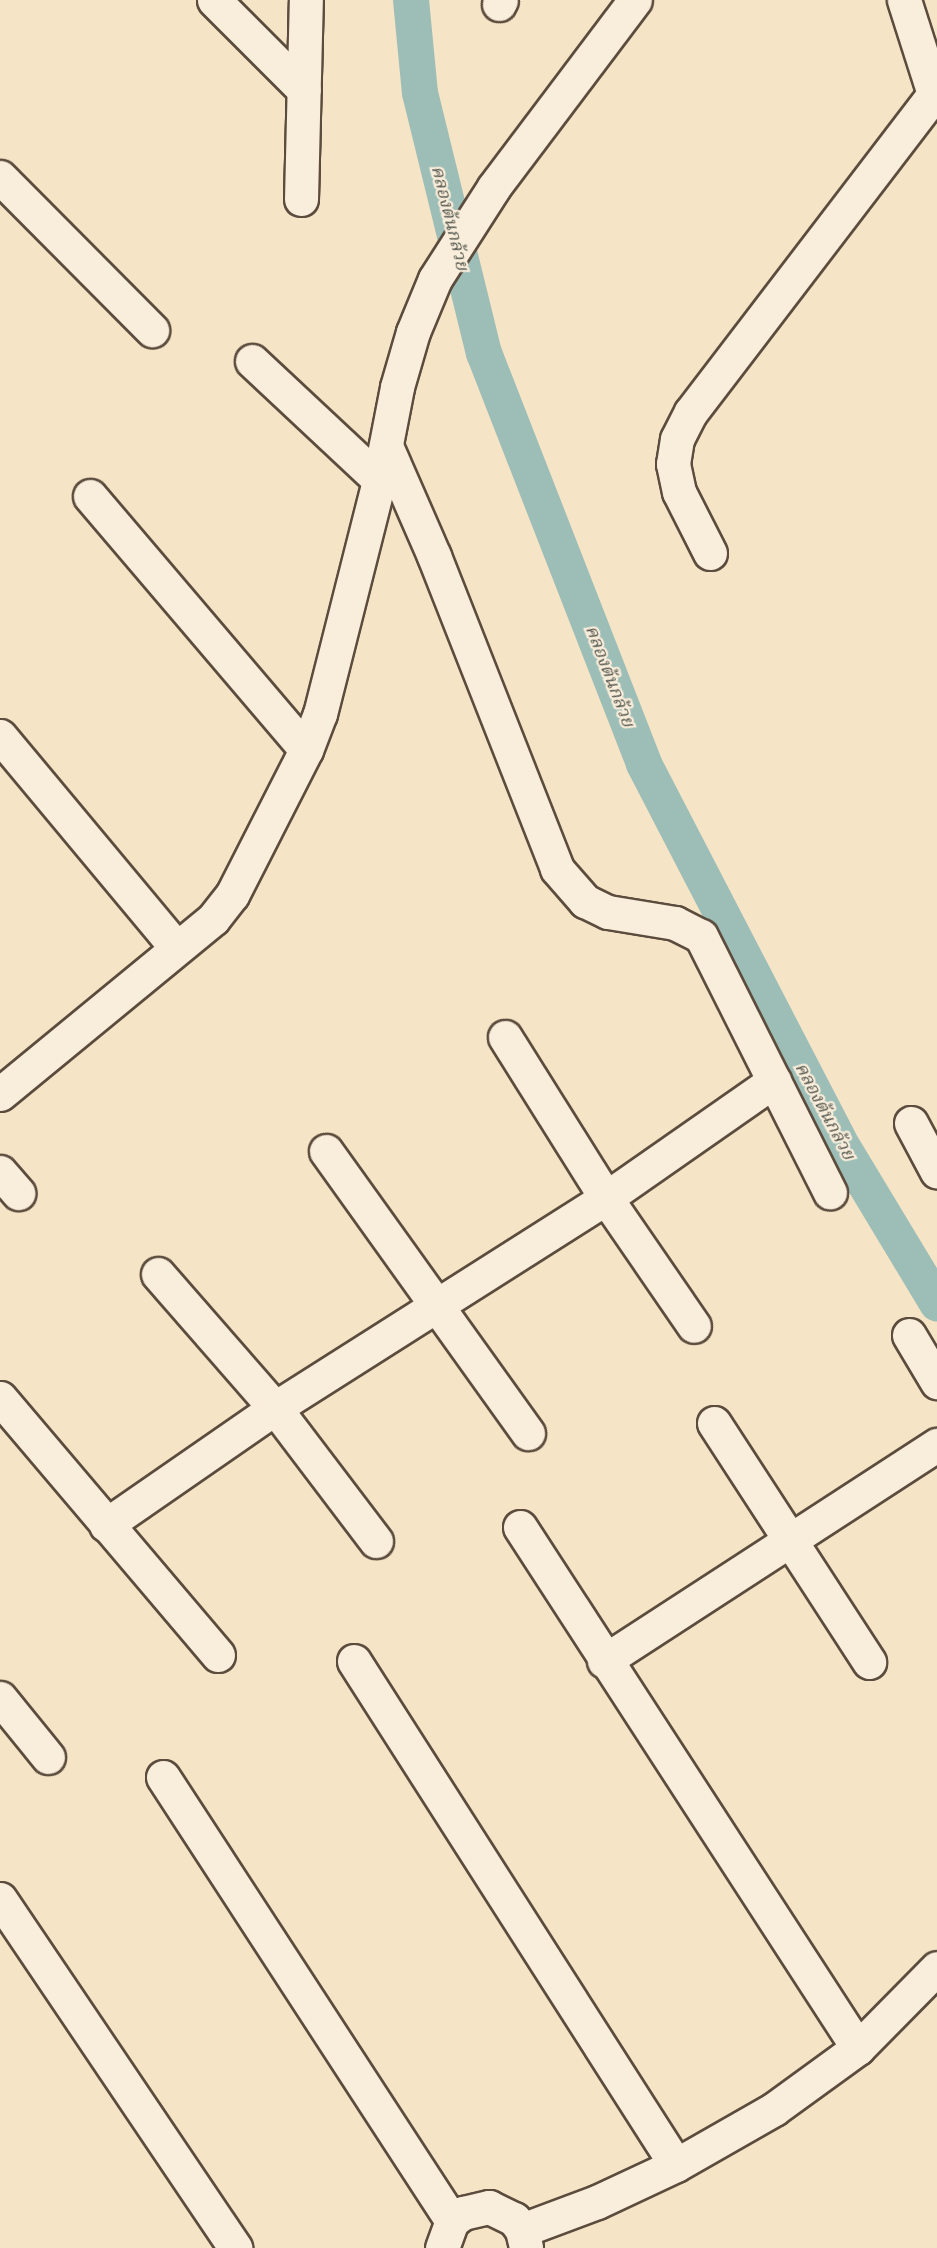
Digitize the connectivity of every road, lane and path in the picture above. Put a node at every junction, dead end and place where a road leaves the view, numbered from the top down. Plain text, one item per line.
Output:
1 (214, 0) edge
2 (306, 0) edge
3 (636, 0) edge
4 (903, 0) edge
5 (304, 90) junction
6 (935, 94) edge
7 (0, 177) edge
8 (301, 199) dead end
9 (152, 330) dead end
10 (252, 361) dead end
11 (386, 446) junction
12 (379, 480) junction
13 (90, 496) dead end
14 (710, 553) dead end
15 (0, 736) edge
16 (306, 750) junction
17 (175, 946) junction
18 (505, 1037) dead end
19 (774, 1081) junction
20 (4, 1082) edge
21 (911, 1124) dead end
22 (326, 1151) dead end
23 (937, 1172) edge
24 (830, 1192) dead end
25 (606, 1198) junction
26 (158, 1274) dead end
27 (437, 1308) junction
28 (694, 1326) dead end
29 (909, 1335) dead end
30 (937, 1382) edge
31 (0, 1398) edge
32 (275, 1408) junction
33 (714, 1423) dead end
34 (528, 1433) dead end
35 (937, 1445) edge
36 (106, 1525) junction
37 (520, 1527) dead end
38 (376, 1541) dead end
39 (788, 1542) junction
40 (218, 1655) dead end
41 (354, 1661) dead end
42 (604, 1661) junction
43 (868, 1662) dead end
44 (0, 1698) edge
45 (48, 1757) dead end
46 (164, 1777) dead end
47 (0, 1899) edge
48 (937, 1968) edge
49 (858, 2048) junction
50 (676, 2165) junction
51 (447, 2235) edge
52 (524, 2239) edge
53 (235, 2248) edge

1 - 5 street
2 - 5 street
3 - 11 street
4 - 6 street
5 - 8 street
6 - 14 street
7 - 9 street
10 - 12 street
11 - 12 street
11 - 19 street
12 - 16 street
13 - 16 street
15 - 17 street
16 - 17 street
17 - 20 street
18 - 25 street
19 - 24 street
19 - 25 street
21 - 23 street
22 - 27 street
25 - 27 street
25 - 28 street
26 - 32 street
27 - 32 street
27 - 34 street
29 - 30 street
31 - 36 street
32 - 36 street
32 - 38 street
33 - 39 street
35 - 39 street
36 - 40 street
37 - 42 street
39 - 42 street
39 - 43 street
41 - 50 street
42 - 49 street
44 - 45 street
46 - 51 street
47 - 53 street
48 - 49 street
49 - 50 street
50 - 52 street
51 - 52 street

